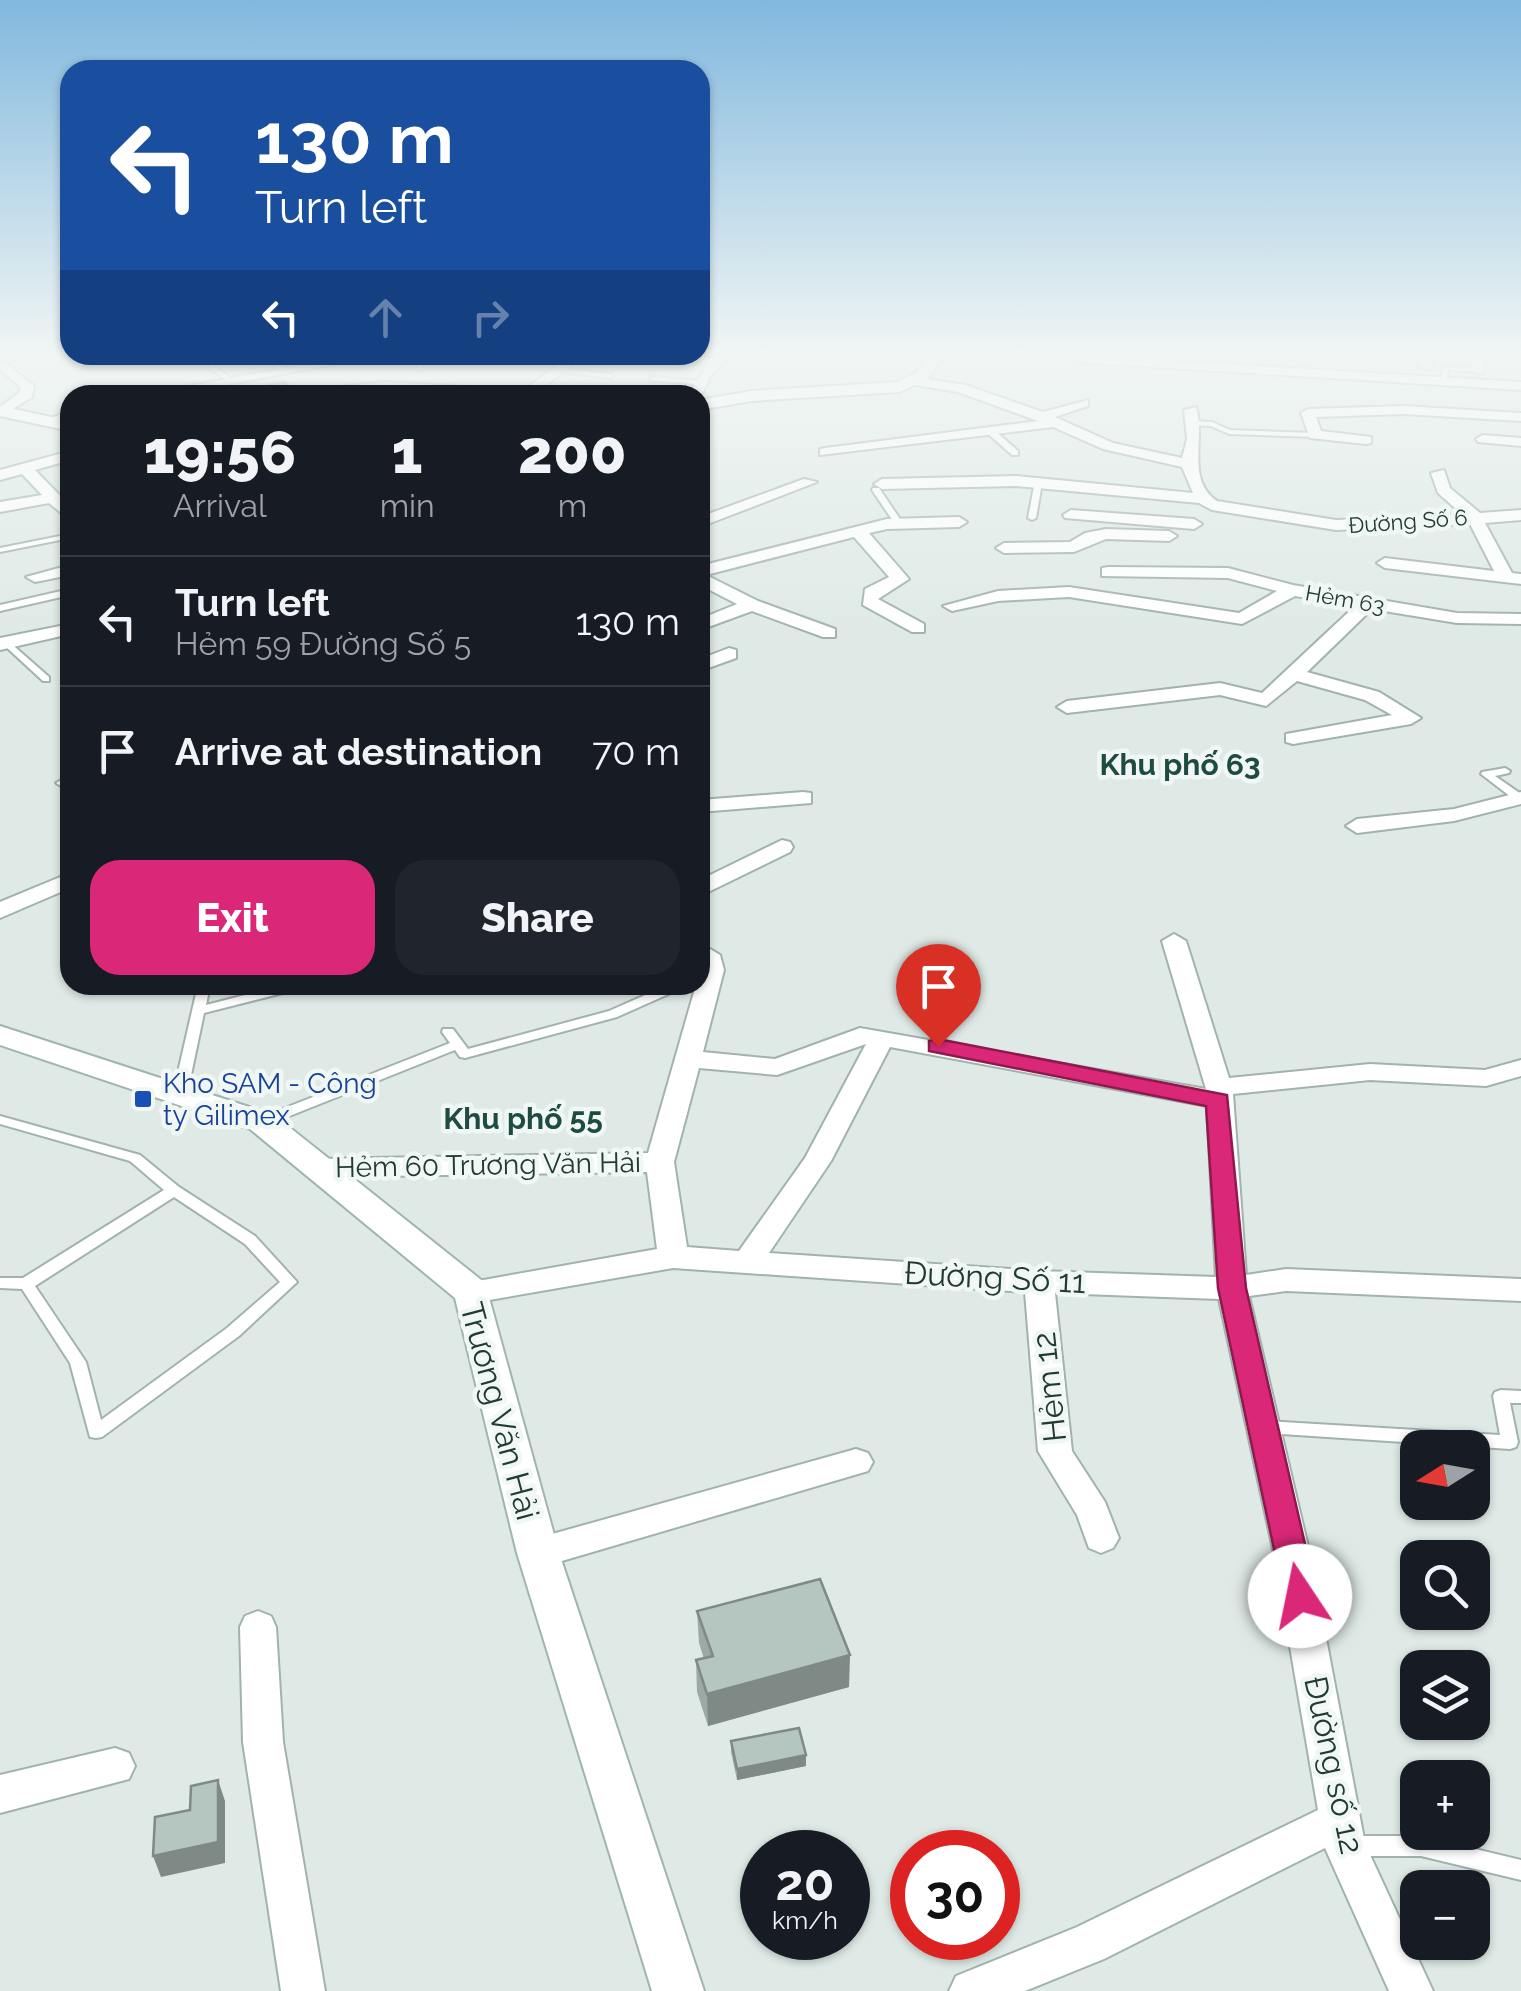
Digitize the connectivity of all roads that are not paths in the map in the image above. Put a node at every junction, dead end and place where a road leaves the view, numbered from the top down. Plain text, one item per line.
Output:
1 (865, 447) edge
2 (1008, 447) edge
3 (1112, 447) edge
4 (1192, 447) edge
5 (825, 452) dead end
6 (1015, 453) dead end
7 (60, 458) edge
8 (1188, 464) junction
9 (25, 468) junction
10 (1438, 473) dead end
11 (0, 475) edge
12 (809, 482) dead end
13 (1038, 483) junction
14 (879, 487) joint
15 (55, 497) junction
16 (1208, 502) junction
17 (60, 503) edge
18 (0, 507) edge
19 (1071, 515) dead end
20 (1521, 515) edge
21 (1474, 516) junction
22 (710, 518) edge
23 (1032, 518) dead end
24 (898, 522) junction
25 (958, 522) dead end
26 (1194, 524) junction
27 (857, 530) junction
28 (1169, 536) junction
29 (60, 538) edge
30 (1004, 548) dead end
31 (2, 550) dead end
32 (1171, 559) dead end
33 (1385, 563) dead end
34 (710, 571) edge
35 (60, 572) edge
36 (1108, 572) dead end
37 (1512, 576) edge
38 (35, 577) dead end
39 (710, 580) edge
40 (1292, 590) junction
41 (60, 594) edge
42 (1366, 604) junction
43 (752, 605) junction
44 (952, 606) dead end
45 (0, 608) edge
46 (1521, 619) edge
47 (710, 621) edge
48 (918, 628) dead end
49 (60, 631) edge
50 (829, 634) dead end
51 (3, 643) edge
52 (729, 654) dead end
53 (710, 661) edge
54 (1297, 675) junction
55 (46, 679) dead end
56 (1068, 707) dead end
57 (1293, 738) dead end
58 (1506, 771) dead end
59 (803, 798) dead end
60 (1520, 798) edge
61 (710, 805) edge
62 (1357, 826) dead end
63 (782, 847) dead end
64 (60, 884) edge
65 (710, 885) edge
66 (0, 911) edge
67 (1174, 941) dead end
68 (202, 995) edge
69 (260, 995) edge
70 (653, 995) edge
71 (699, 995) edge
72 (198, 1011) junction
73 (0, 1034) edge
74 (882, 1038) junction
75 (689, 1059) junction
76 (1521, 1068) edge
77 (180, 1094) junction
78 (1219, 1094) junction
79 (0, 1120) edge
80 (262, 1122) junction
81 (660, 1162) junction
82 (316, 1168) junction
83 (174, 1190) junction
84 (673, 1256) junction
85 (748, 1261) junction
86 (1039, 1282) junction
87 (0, 1284) edge
88 (26, 1284) junction
89 (1232, 1288) junction
90 (1521, 1290) edge
91 (472, 1292) junction
92 (1521, 1397) edge
93 (1264, 1426) junction
94 (856, 1462) dead end
95 (1101, 1538) dead end
96 (538, 1553) junction
97 (258, 1627) dead end
98 (114, 1766) dead end
99 (0, 1794) edge
100 (1344, 1832) junction
101 (1521, 1870) edge
102 (303, 1991) edge
103 (678, 1991) edge
104 (971, 1991) edge
105 (1411, 1991) edge

1 - 5 street
2 - 6 lane
3 - 8 street
4 - 8 street
7 - 9 street
8 - 16 street
9 - 11 street
9 - 15 street
10 - 21 street
12 - 22 street
13 - 14 street, Đường Số 6
13 - 16 street, Đường Số 6
13 - 23 lane
14 - 24 lane
15 - 17 street
15 - 18 street
16 - 21 street, Đường Số 6
16 - 26 street
19 - 26 street
20 - 21 street, Đường Số 6
21 - 37 street
24 - 25 street
24 - 27 street
26 - 28 street
27 - 34 street
27 - 48 street
28 - 30 street
28 - 32 street
29 - 31 lane
33 - 37 street
35 - 38 street
36 - 40 street
39 - 43 street
40 - 42 street, Hẻm 63
40 - 44 street, Hẻm 63
41 - 45 lane
42 - 46 street, Hẻm 63
42 - 54 street
43 - 47 street
43 - 50 street
49 - 51 street
51 - 55 lane
52 - 53 street
54 - 56 street
54 - 57 street
58 - 60 lane
59 - 61 street
60 - 62 street
63 - 65 street
64 - 66 street
67 - 78 street, Đường số 12
68 - 72 lane
69 - 72 lane
70 - 80 lane
71 - 75 street
72 - 77 lane
73 - 77 street, Trương Văn Hải
74 - 75 street
74 - 78 street
74 - 85 street
75 - 81 street
76 - 78 street
77 - 80 street, Trương Văn Hải
78 - 89 street, Đường số 12
79 - 83 lane
80 - 82 street, Trương Văn Hải
81 - 82 street, Hẻm 60 Trương Văn Hải
81 - 84 street
82 - 91 street, Trương Văn Hải
83 - 88 lane
83 - 88 lane
84 - 85 street, Đường Số 11
84 - 91 street, Đường Số 11
85 - 86 street, Đường Số 11
86 - 89 street, Đường Số 11
86 - 95 street, Hẻm 12
87 - 88 lane
89 - 90 street, Đường Số 11
89 - 93 street, Đường số 12
91 - 96 street, Trương Văn Hải
92 - 93 lane
93 - 100 street, Đường số 12
94 - 96 street
96 - 103 street, Trương Văn Hải
97 - 102 street
98 - 99 street
100 - 101 lane
100 - 104 street
100 - 105 street, Đường số 12

